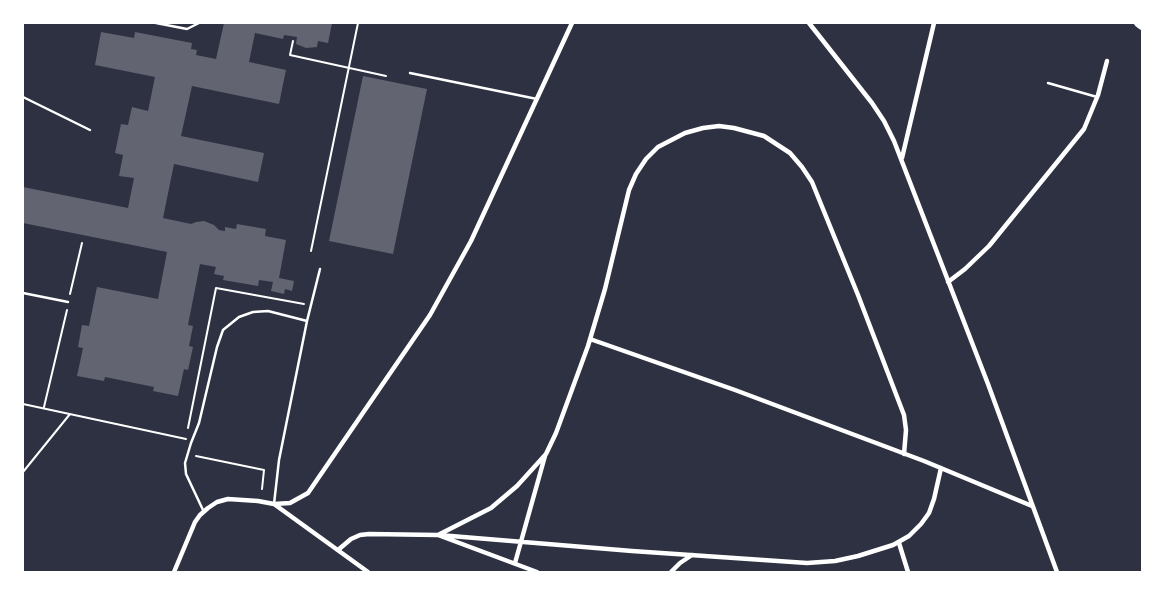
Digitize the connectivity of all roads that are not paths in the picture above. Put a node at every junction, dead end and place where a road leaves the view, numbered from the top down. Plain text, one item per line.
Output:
1 (156, 23) edge
2 (199, 23) edge
3 (572, 23) edge
4 (809, 23) edge
5 (934, 23) edge
6 (1138, 23) edge
7 (1142, 26) edge
8 (1107, 61) dead end
9 (410, 73) dead end
10 (1048, 83) dead end
11 (23, 97) edge
12 (1097, 97) junction
13 (537, 99) junction
14 (90, 130) dead end
15 (901, 161) junction
16 (320, 269) dead end
17 (948, 282) junction
18 (23, 293) edge
19 (68, 302) road end
20 (307, 321) junction
21 (590, 339) junction
22 (546, 454) junction
23 (904, 454) junction
24 (941, 468) junction
25 (274, 504) junction
26 (1033, 506) junction
27 (204, 512) junction
28 (438, 535) junction
29 (520, 542) junction
30 (898, 543) junction
31 (338, 550) junction
32 (692, 555) junction
33 (515, 563) junction
34 (174, 572) edge
35 (368, 572) edge
36 (537, 572) edge
37 (671, 572) edge
38 (908, 572) edge
39 (1057, 572) edge

1 - 2 lane
3 - 13 street
4 - 15 street
5 - 15 street
6 - 7 main road
8 - 12 street
9 - 13 lane
10 - 12 lane
11 - 14 lane
12 - 17 street
13 - 25 street
15 - 17 street
16 - 20 lane
17 - 26 street
18 - 19 lane
20 - 25 lane
20 - 27 lane
21 - 22 street
21 - 23 street
21 - 23 street
22 - 28 street
22 - 29 street
23 - 24 street
24 - 26 street
24 - 30 street
25 - 27 street
25 - 31 street
26 - 39 street
27 - 34 street
28 - 29 street
28 - 31 street
28 - 33 street
29 - 32 street
29 - 33 street
30 - 32 street
30 - 38 street
31 - 35 street
32 - 37 street
33 - 36 street

